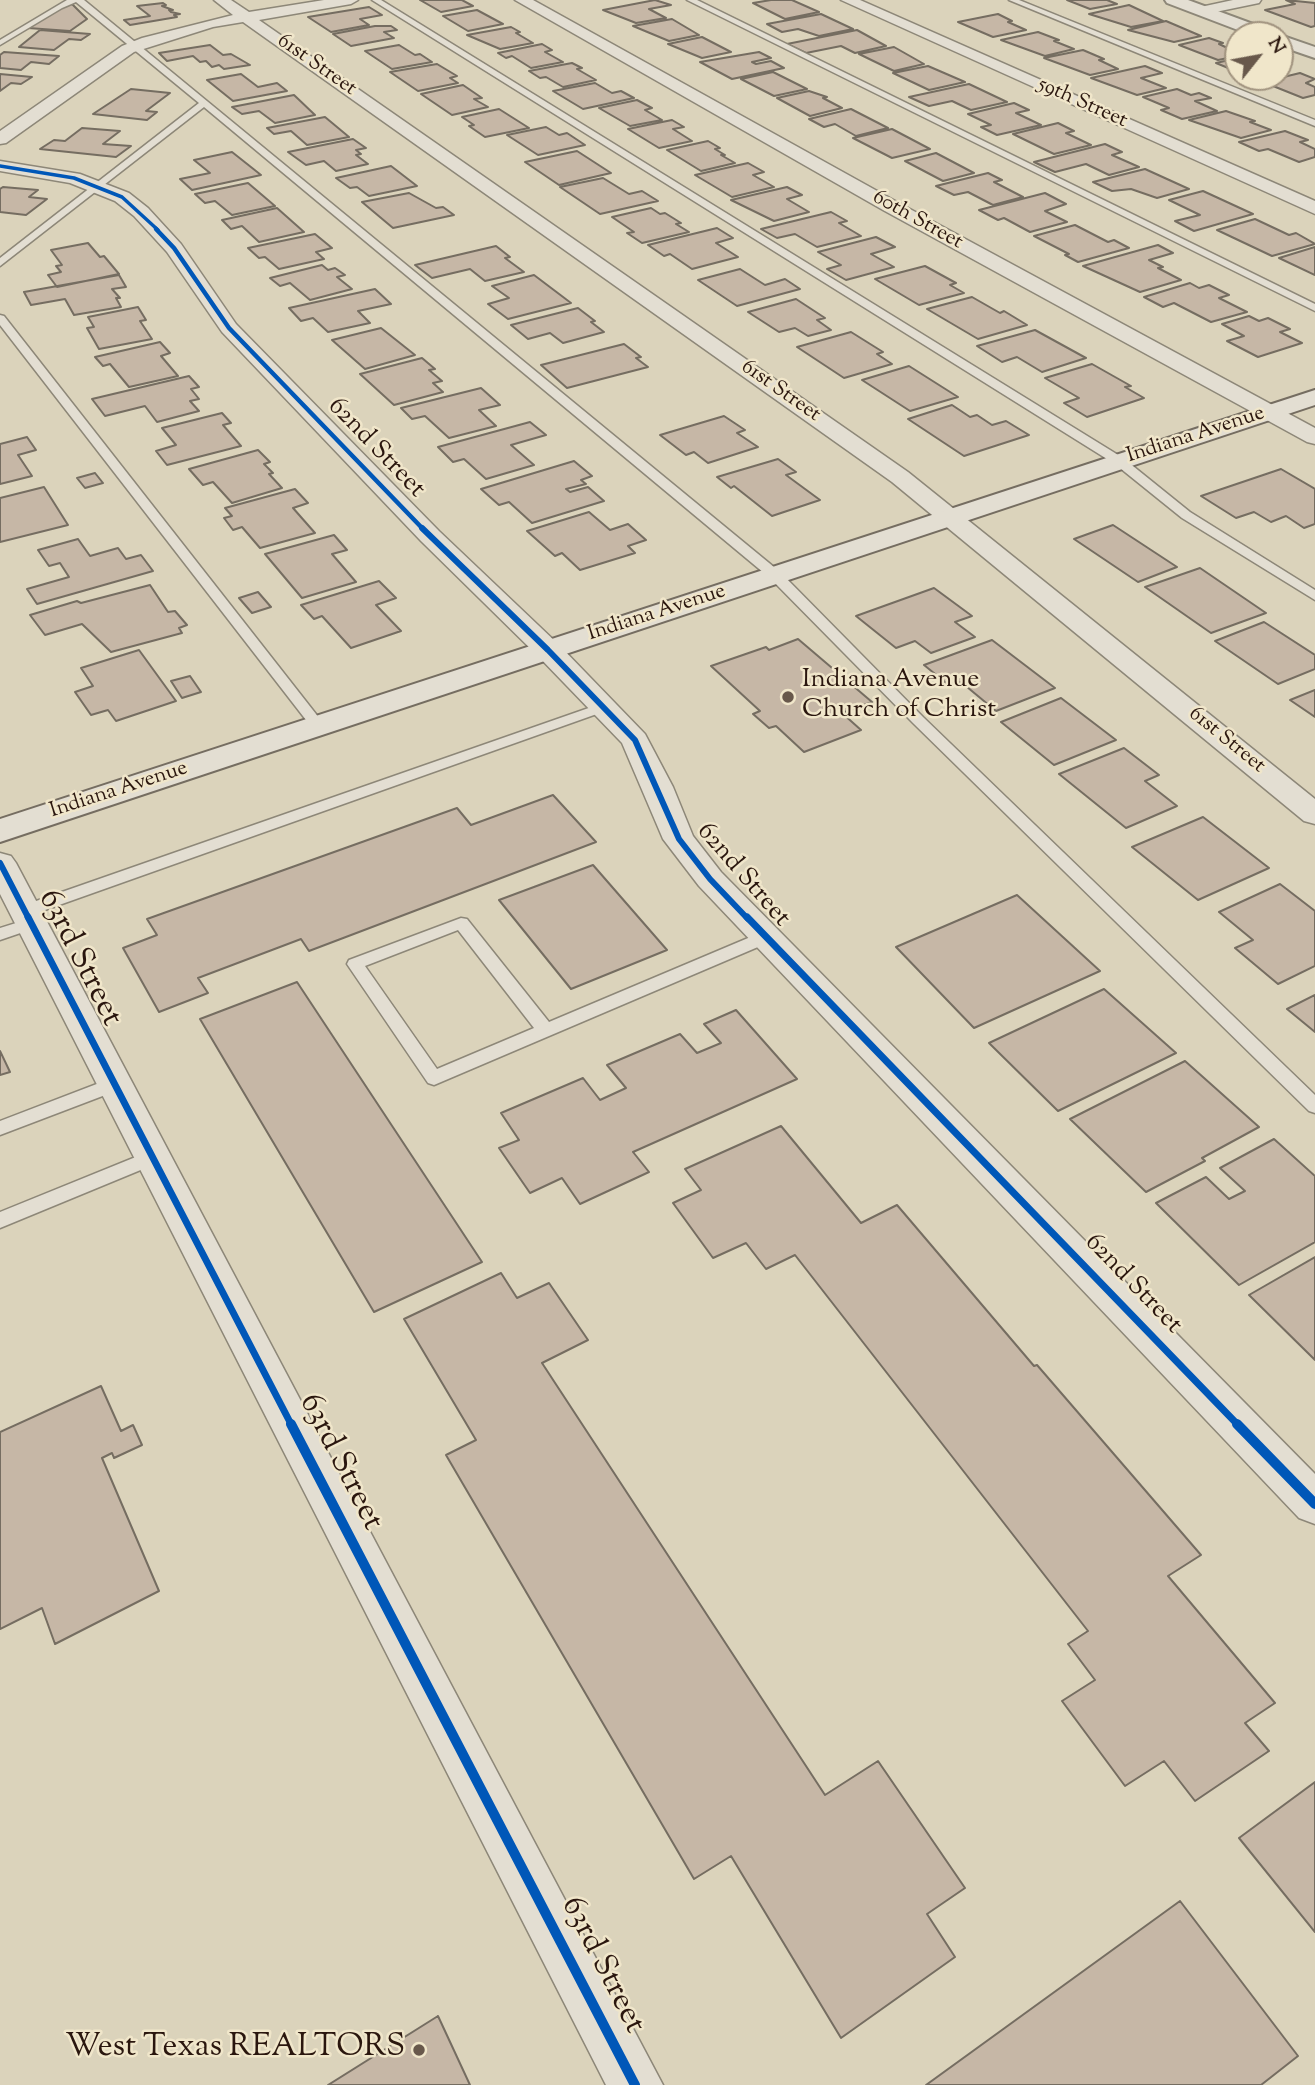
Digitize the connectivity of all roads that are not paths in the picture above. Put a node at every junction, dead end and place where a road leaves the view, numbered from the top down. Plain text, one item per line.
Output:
1 (76, 0) edge
2 (221, 0) edge
3 (351, 0) edge
4 (376, 0) edge
5 (522, 0) edge
6 (691, 0) edge
7 (848, 0) edge
8 (1013, 0) edge
9 (1173, 0) edge
10 (1254, 0) edge
11 (1201, 11) junction
12 (246, 18) junction
13 (1228, 21) edge
14 (0, 43) edge
15 (1294, 45) edge
16 (134, 46) junction
17 (1315, 53) edge
18 (204, 104) junction
19 (1315, 123) edge
20 (0, 139) edge
21 (0, 166) edge
22 (85, 182) junction
23 (1315, 208) edge
24 (0, 263) edge
25 (1315, 308) edge
26 (0, 318) edge
27 (1315, 397) edge
28 (1270, 412) junction
29 (1315, 437) edge
30 (1119, 461) junction
31 (949, 517) junction
32 (775, 575) junction
33 (1315, 596) edge
34 (548, 650) junction
35 (603, 707) junction
36 (318, 726) junction
37 (1315, 814) edge
38 (0, 831) edge
39 (0, 863) edge
40 (19, 923) edge
41 (766, 937) junction
42 (546, 1031) junction
43 (115, 1084) junction
44 (1315, 1106) edge
45 (0, 1128) edge
46 (153, 1157) junction
47 (0, 1220) edge
48 (1315, 1504) edge
49 (635, 2085) edge

1 - 14 lane
1 - 16 lane
2 - 12 street, 61st Street
3 - 12 street
4 - 30 lane
5 - 28 street, 60th Street
6 - 25 lane
7 - 23 street, 59th Street
8 - 19 lane
9 - 11 main road
10 - 11 street
11 - 13 main road
12 - 16 street
12 - 31 street, 61st Street
15 - 17 main road
16 - 18 lane
16 - 20 street
18 - 22 lane
18 - 32 lane
21 - 22 street, 62nd Street
22 - 24 lane
22 - 34 street, 62nd Street
26 - 36 lane
27 - 28 main road, Indiana Avenue
28 - 29 street, 60th Street
28 - 30 main road, Indiana Avenue
30 - 31 main road, Indiana Avenue
30 - 33 lane
31 - 32 main road, Indiana Avenue
31 - 37 street, 61st Street
32 - 34 main road, Indiana Avenue
32 - 44 lane
34 - 35 street, 62nd Street
34 - 36 main road, Indiana Avenue
35 - 40 lane
35 - 41 street, 62nd Street
36 - 38 main road, Indiana Avenue
39 - 40 street, 63rd Street
40 - 43 street, 63rd Street
41 - 42 lane
41 - 48 street, 62nd Street
42 - 42 lane
43 - 45 lane
43 - 46 street, 63rd Street
46 - 47 lane
46 - 49 street, 63rd Street

